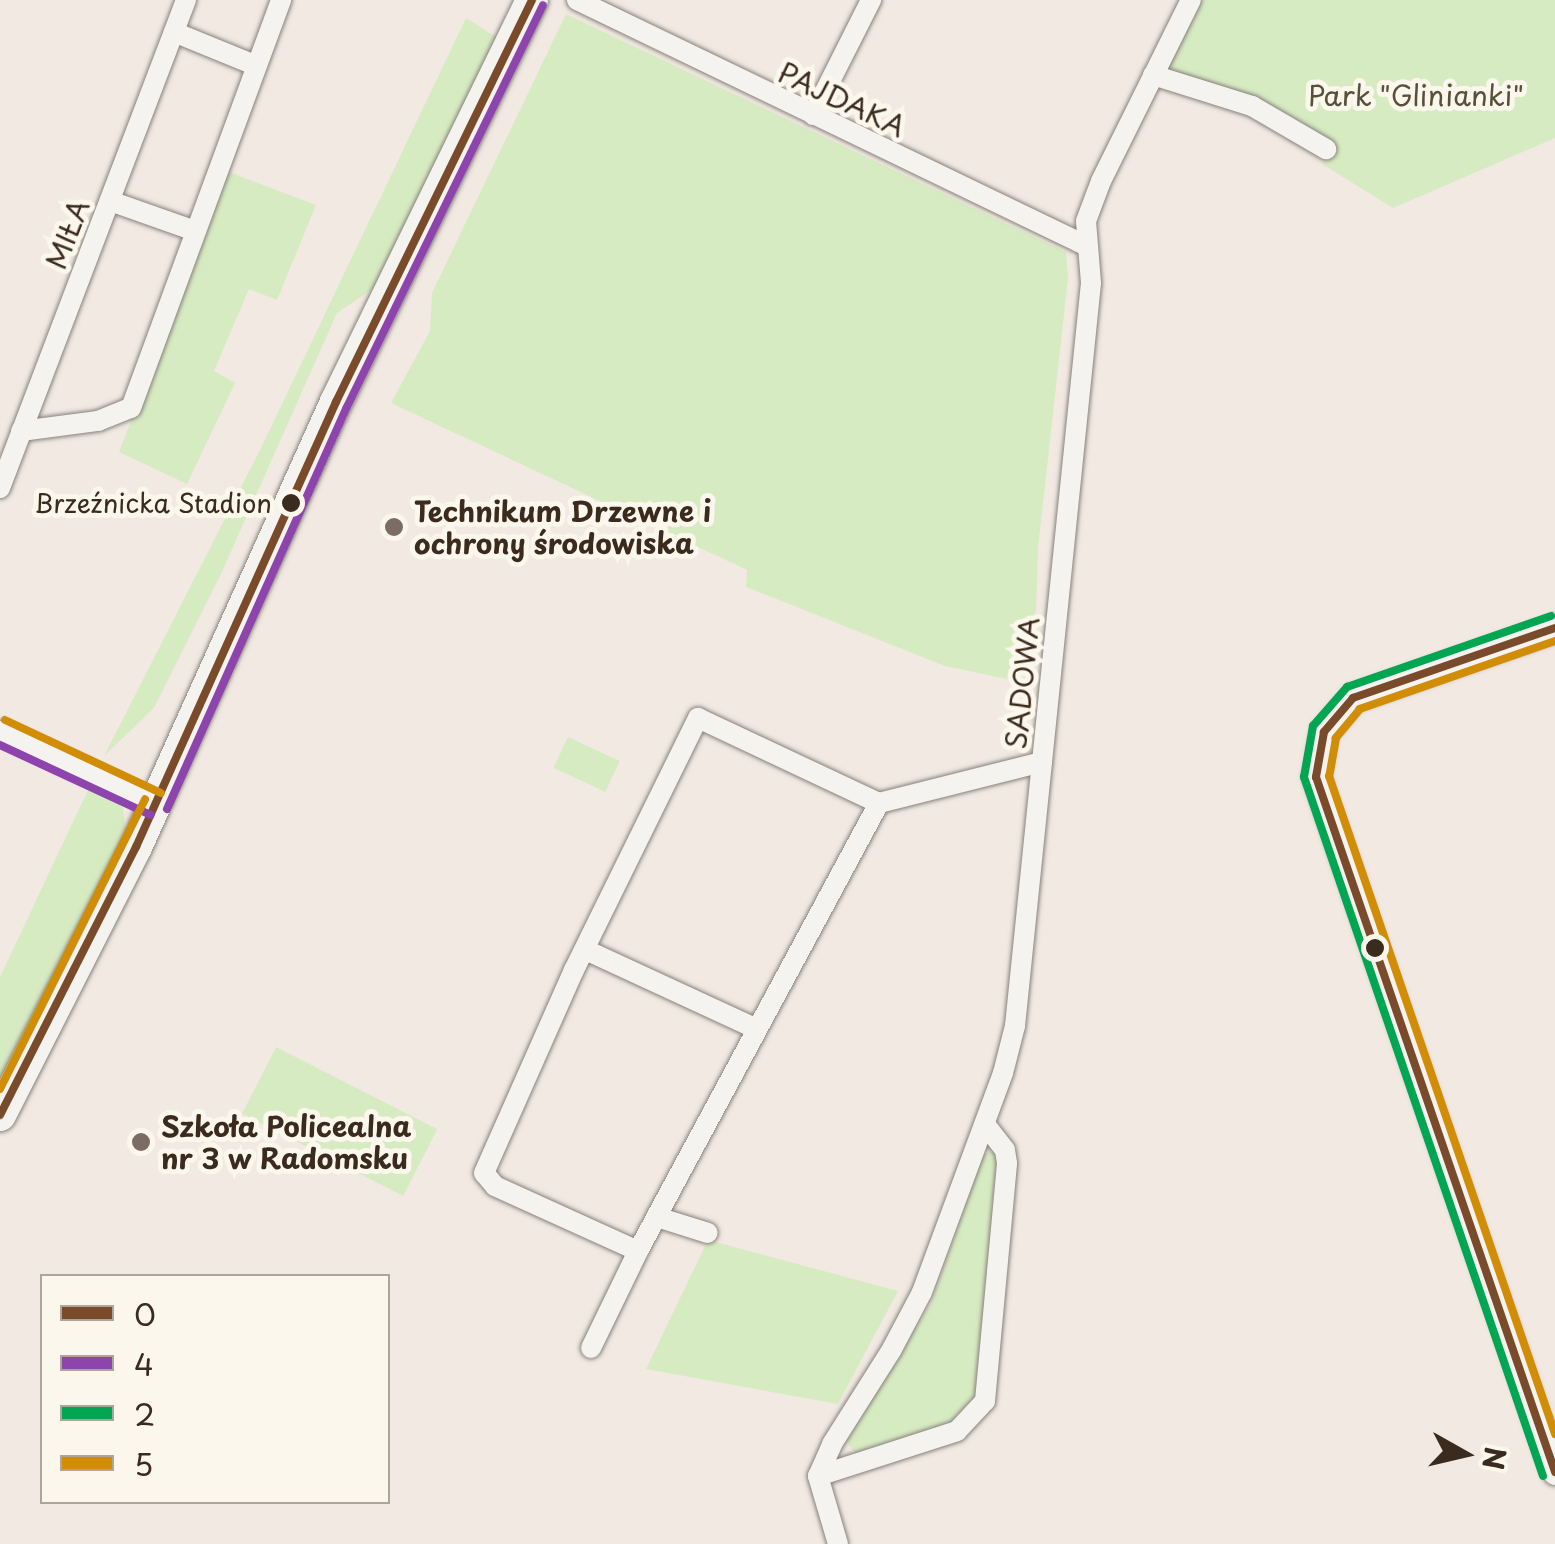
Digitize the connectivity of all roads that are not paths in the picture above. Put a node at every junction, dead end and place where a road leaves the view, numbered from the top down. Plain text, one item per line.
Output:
1 (186, 0) edge
2 (281, 0) edge
3 (532, 0) edge
4 (577, 0) edge
5 (871, 0) edge
6 (1191, 0) edge
7 (174, 32) junction
8 (255, 64) junction
9 (1153, 75) junction
10 (813, 115) junction
11 (1326, 149) dead end
12 (110, 201) junction
13 (195, 231) junction
14 (1085, 245) junction
15 (22, 431) junction
16 (0, 488) edge
17 (1555, 628) edge
18 (0, 731) edge
19 (1042, 762) junction
20 (879, 803) junction
21 (156, 804) junction
22 (586, 950) junction
23 (757, 1029) junction
24 (0, 1115) edge
25 (985, 1124) junction
26 (657, 1217) junction
27 (708, 1233) dead end
28 (638, 1251) junction
29 (591, 1348) dead end
30 (1555, 1472) edge
31 (818, 1476) junction
32 (838, 1544) edge

1 - 7 street, MIŁA
2 - 8 street
3 - 21 main road
4 - 10 street, PAJDAKA
5 - 10 street
6 - 9 street, SADOWA
7 - 8 street
7 - 12 street, MIŁA
8 - 13 street
9 - 11 street
9 - 14 street, SADOWA
10 - 14 street, PAJDAKA
12 - 13 street
12 - 15 street, MIŁA
13 - 15 street
14 - 19 street, SADOWA
15 - 16 street, MIŁA
17 - 30 street
18 - 21 street
19 - 20 street
19 - 25 street, SADOWA
20 - 22 street
20 - 23 street
21 - 24 main road
22 - 23 street
22 - 28 street
23 - 26 street
25 - 31 street, SADOWA
25 - 31 street
26 - 27 street
26 - 28 street
28 - 29 street
31 - 32 street

